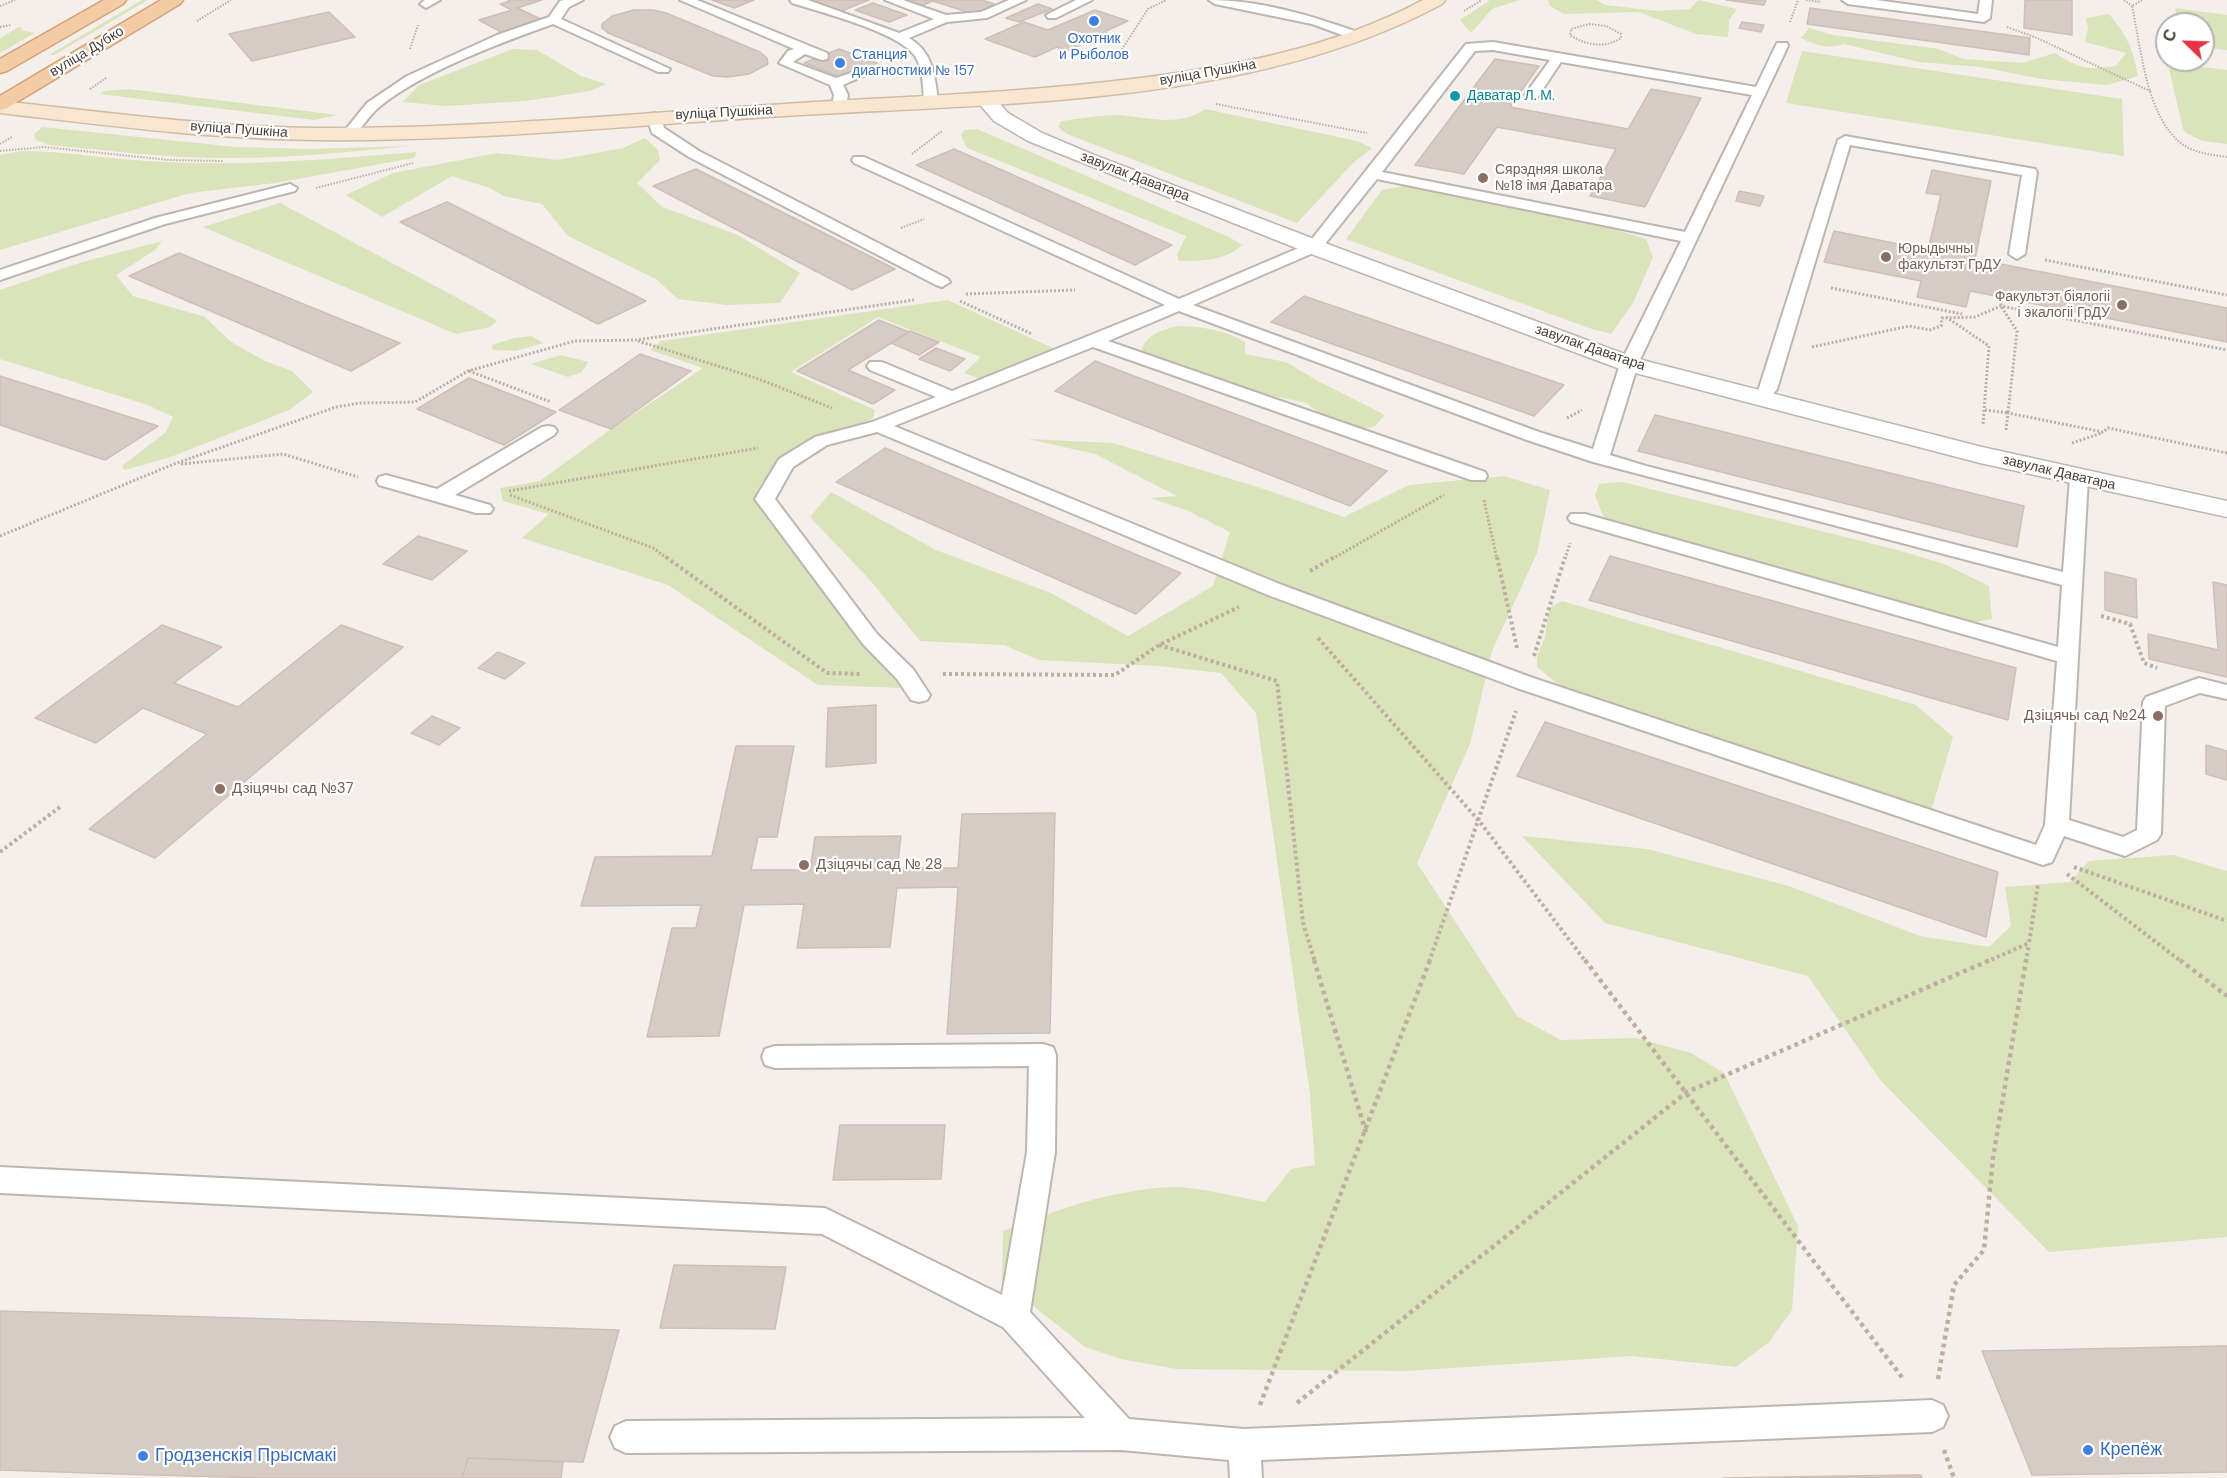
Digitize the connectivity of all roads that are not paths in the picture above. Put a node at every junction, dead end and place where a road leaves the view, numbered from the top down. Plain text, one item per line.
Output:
1 (117, 0) edge
2 (174, 0) edge
3 (577, 0) edge
4 (686, 0) edge
5 (796, 0) edge
6 (891, 0) edge
7 (1020, 0) edge
8 (1086, 0) edge
9 (1215, 0) edge
10 (1436, 0) edge
11 (1848, 0) edge
12 (1986, 0) edge
13 (1052, 15) dead end
14 (945, 19) junction
15 (554, 20) junction
16 (1356, 36) junction
17 (900, 37) junction
18 (1782, 46) dead end
19 (805, 49) junction
20 (822, 56) dead end
21 (1558, 57) junction
22 (0, 67) edge
23 (663, 69) dead end
24 (859, 70) dead end
25 (836, 83) junction
26 (1760, 92) junction
27 (1532, 95) dead end
28 (985, 99) junction
29 (931, 101) junction
30 (0, 105) edge
31 (839, 106) junction
32 (654, 117) junction
33 (349, 134) junction
34 (859, 160) dead end
35 (1374, 174) junction
36 (290, 188) dead end
37 (1690, 238) junction
38 (1314, 247) junction
39 (2017, 254) road end
40 (0, 275) edge
41 (942, 282) dead end
42 (1179, 306) junction
43 (1093, 341) junction
44 (1629, 364) junction
45 (876, 366) dead end
46 (950, 396) junction
47 (1760, 399) junction
48 (878, 426) junction
49 (548, 431) road end
50 (1600, 458) junction
51 (1478, 476) road end
52 (2079, 478) junction
53 (386, 481) road end
54 (440, 496) junction
55 (483, 509) dead end
56 (2227, 509) edge
57 (1578, 518) road end
58 (2072, 581) junction
59 (2068, 657) junction
60 (2227, 692) edge
61 (919, 695) dead end
62 (2057, 825) junction
63 (775, 1057) dead end
64 (0, 1180) edge
65 (1014, 1317) junction
66 (1932, 1416) road end
67 (1121, 1434) junction
68 (626, 1437) dead end
69 (1244, 1445) junction
70 (1246, 1478) edge

1 - 22 main road, вуліца Дубко
2 - 30 main road, вуліца Дубко
3 - 15 lane
4 - 19 lane
5 - 17 lane
6 - 14 lane
7 - 14 lane
8 - 13 lane
9 - 16 lane
10 - 16 street, вуліца Пушкіна
11 - 12 lane
14 - 17 lane
15 - 23 lane
15 - 33 lane
16 - 28 street, вуліца Пушкіна
17 - 29 lane
18 - 26 lane
19 - 20 lane
19 - 25 lane
21 - 26 lane
21 - 27 lane
21 - 35 lane
24 - 25 lane
25 - 31 lane
26 - 37 lane
28 - 29 street, вуліца Пушкіна
28 - 38 street, завулак Даватара
29 - 31 street, вуліца Пушкіна
30 - 33 street, вуліца Пушкіна
31 - 32 street, вуліца Пушкіна
32 - 33 street, вуліца Пушкіна
32 - 41 lane
34 - 42 lane
35 - 37 lane
35 - 38 lane
36 - 40 lane
37 - 44 lane
38 - 42 lane
38 - 44 street, завулак Даватара
39 - 47 lane
42 - 43 lane
42 - 50 lane
43 - 46 lane
43 - 51 lane
44 - 47 street, завулак Даватара
44 - 50 lane
45 - 46 lane
46 - 48 lane
47 - 52 street, завулак Даватара
48 - 61 lane
48 - 62 lane
49 - 54 lane
50 - 58 lane
52 - 56 street, завулак Даватара
52 - 58 lane
53 - 54 lane
54 - 55 lane
57 - 59 lane
58 - 59 lane
59 - 62 lane
60 - 62 lane
63 - 65 lane
64 - 65 lane
65 - 67 lane
66 - 69 lane
67 - 68 lane
67 - 69 lane
69 - 70 lane

